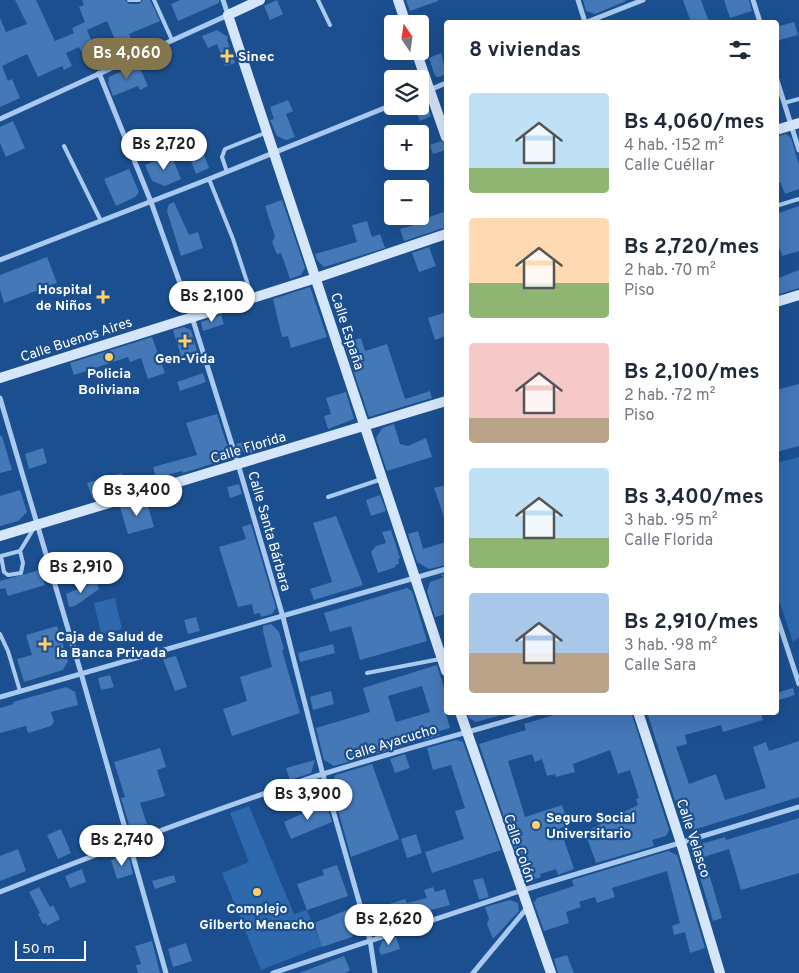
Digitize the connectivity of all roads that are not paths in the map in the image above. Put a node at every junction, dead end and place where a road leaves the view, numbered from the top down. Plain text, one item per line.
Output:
1 (129, 0) edge
2 (139, 0) edge
3 (154, 0) edge
4 (223, 0) edge
5 (260, 0) edge
6 (318, 0) edge
7 (398, 0) edge
8 (578, 0) edge
9 (643, 0) edge
10 (753, 0) edge
11 (228, 15) junction
12 (403, 15) edge
13 (585, 20) edge
14 (591, 20) edge
15 (759, 20) edge
16 (330, 25) dead end
17 (172, 40) junction
18 (419, 60) edge
19 (99, 73) junction
20 (444, 84) edge
21 (779, 87) edge
22 (430, 90) junction
23 (799, 99) edge
24 (784, 103) junction
25 (384, 108) edge
26 (0, 119) edge
27 (795, 124) edge
28 (779, 129) edge
29 (444, 131) edge
30 (268, 132) junction
31 (64, 146) dead end
32 (799, 150) edge
33 (274, 152) junction
34 (226, 172) junction
35 (209, 179) junction
36 (799, 198) edge
37 (151, 202) junction
38 (779, 205) edge
39 (101, 220) junction
40 (444, 234) edge
41 (0, 260) edge
42 (316, 278) junction
43 (799, 295) edge
44 (252, 298) junction
45 (779, 301) edge
46 (192, 317) junction
47 (0, 378) edge
48 (0, 398) edge
49 (444, 402) edge
50 (364, 426) junction
51 (238, 464) junction
52 (382, 479) junction
53 (328, 497) dead end
54 (36, 525) junction
55 (0, 536) edge
56 (20, 551) junction
57 (444, 570) edge
58 (417, 578) junction
59 (283, 617) junction
60 (779, 623) edge
61 (0, 634) edge
62 (783, 636) junction
63 (779, 637) edge
64 (442, 658) junction
65 (444, 664) edge
66 (367, 673) dead end
67 (81, 674) junction
68 (799, 684) edge
69 (20, 691) junction
70 (0, 696) edge
71 (461, 715) edge
72 (526, 715) edge
73 (639, 715) edge
74 (466, 731) junction
75 (322, 775) junction
76 (799, 807) edge
77 (129, 842) junction
78 (681, 843) junction
79 (520, 891) junction
80 (0, 892) edge
81 (527, 908) junction
82 (370, 940) junction
83 (166, 973) edge
84 (273, 973) edge
85 (376, 973) edge
86 (473, 973) edge
87 (550, 973) edge
88 (720, 973) edge

1 - 2 lane
3 - 17 lane
4 - 11 street, Calle España
5 - 11 street
6 - 16 lane
7 - 12 street
8 - 13 street
9 - 14 street
10 - 15 street
11 - 17 street
11 - 30 street, Calle España
17 - 19 street
18 - 22 street
19 - 26 street
19 - 37 street, Calle Santa Bárbara
20 - 22 street
21 - 24 street
22 - 29 street
23 - 24 lane
24 - 27 street
25 - 33 street
27 - 28 street
27 - 32 street
30 - 33 street, Calle España
30 - 34 lane
31 - 39 lane
33 - 34 street
33 - 42 street, Calle España
34 - 35 street
35 - 37 street
35 - 44 lane
36 - 38 lane
37 - 39 street
37 - 46 street, Calle Santa Bárbara
39 - 41 street
40 - 42 street, Calle Buenos Aires
42 - 44 street, Calle Buenos Aires
42 - 50 street, Calle España
43 - 45 street
44 - 46 street, Calle Buenos Aires
46 - 47 street, Calle Buenos Aires
46 - 51 street, Calle Santa Bárbara
48 - 54 street
49 - 50 street, Calle Florida
50 - 51 street, Calle Florida
50 - 52 street, Calle España
51 - 54 street, Calle Florida
51 - 59 street, Calle Santa Bárbara
52 - 53 lane
52 - 58 street, Calle España
54 - 55 street, Calle Florida
54 - 56 lane
54 - 67 street
56 - 56 lane
57 - 58 street
58 - 59 street
58 - 64 street, Calle España
59 - 67 street
59 - 75 street, Calle Santa Bárbara
60 - 62 street
61 - 69 lane
62 - 63 street
62 - 68 street
64 - 65 street, Calle España
64 - 66 lane
67 - 69 street
67 - 77 street
69 - 70 street
71 - 74 street
72 - 74 street, Calle Ayacucho
73 - 78 street, Calle Velasco
74 - 75 street, Calle Ayacucho
74 - 79 street, Calle Colón
75 - 77 street, Calle Ayacucho
75 - 82 street, Calle Santa Bárbara
76 - 78 street
77 - 80 street, Calle Ayacucho
77 - 83 street
78 - 79 street
78 - 88 street, Calle Velasco
79 - 81 street, Calle Colón
79 - 82 street
81 - 86 street
81 - 87 street, Calle Colón
82 - 84 street
82 - 85 street, Calle Santa Bárbara

